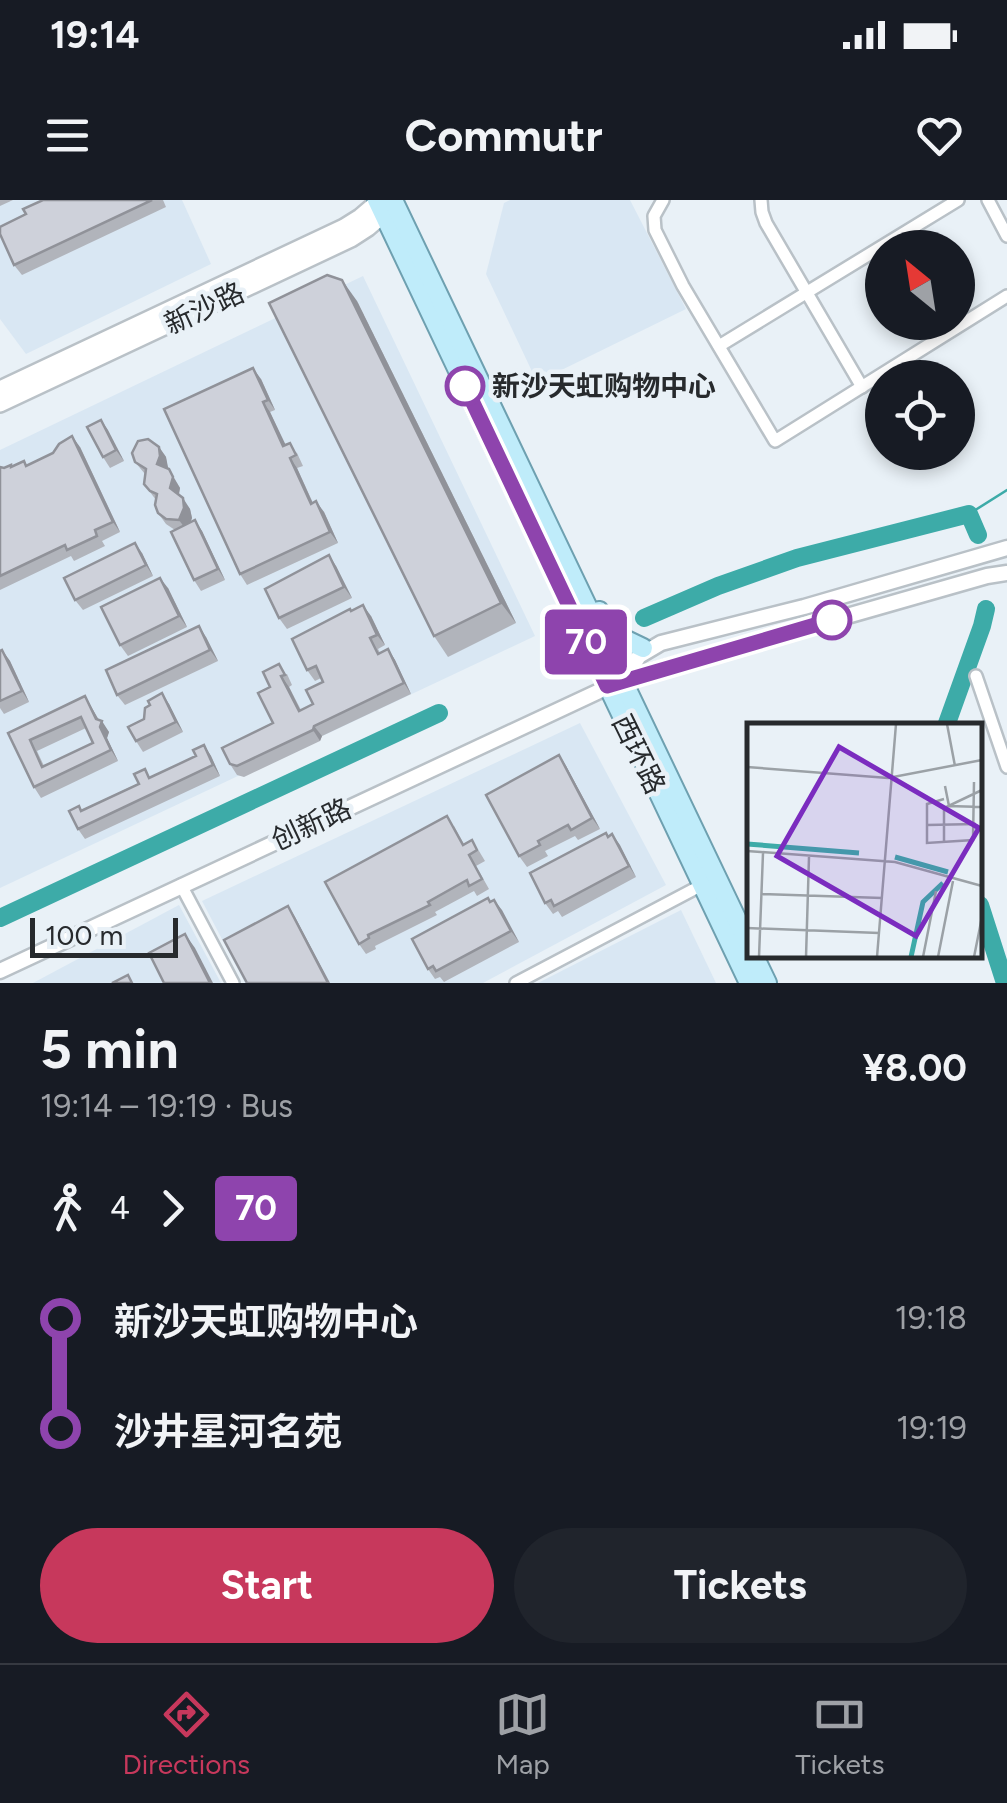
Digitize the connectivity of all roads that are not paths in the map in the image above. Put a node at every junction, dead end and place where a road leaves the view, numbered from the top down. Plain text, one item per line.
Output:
1 (761, 200) edge
2 (958, 200) edge
3 (988, 200) edge
4 (661, 201) edge
5 (387, 203) edge
6 (1007, 236) edge
7 (806, 293) junction
8 (1007, 296) edge
9 (719, 346) junction
10 (862, 387) junction
11 (0, 389) edge
12 (0, 404) edge
13 (1007, 548) edge
14 (1007, 573) edge
15 (588, 608) junction
16 (643, 648) dead end
17 (976, 676) dead end
18 (615, 683) junction
19 (1007, 767) edge
20 (181, 885) junction
21 (702, 885) junction
22 (747, 940) edge
23 (755, 958) edge
24 (0, 971) edge
25 (233, 983) edge
26 (516, 983) edge
27 (749, 983) edge
28 (767, 983) edge

1 - 7 street
2 - 7 street
3 - 6 street
4 - 9 street
5 - 11 main road, 新沙路
5 - 12 main road, 新沙路
5 - 15 main road, 西环路
5 - 18 main road, 西环路
7 - 9 street
7 - 10 street
8 - 10 street
9 - 10 street
13 - 18 street, 创新路
14 - 18 street, 创新路
15 - 16 main road
15 - 18 main road, 西环路
17 - 19 street
18 - 20 street, 创新路
18 - 21 main road, 西环路
18 - 22 main road, 西环路
20 - 24 street, 创新路
20 - 25 street
21 - 26 street
21 - 27 main road, 西环路
23 - 28 main road

